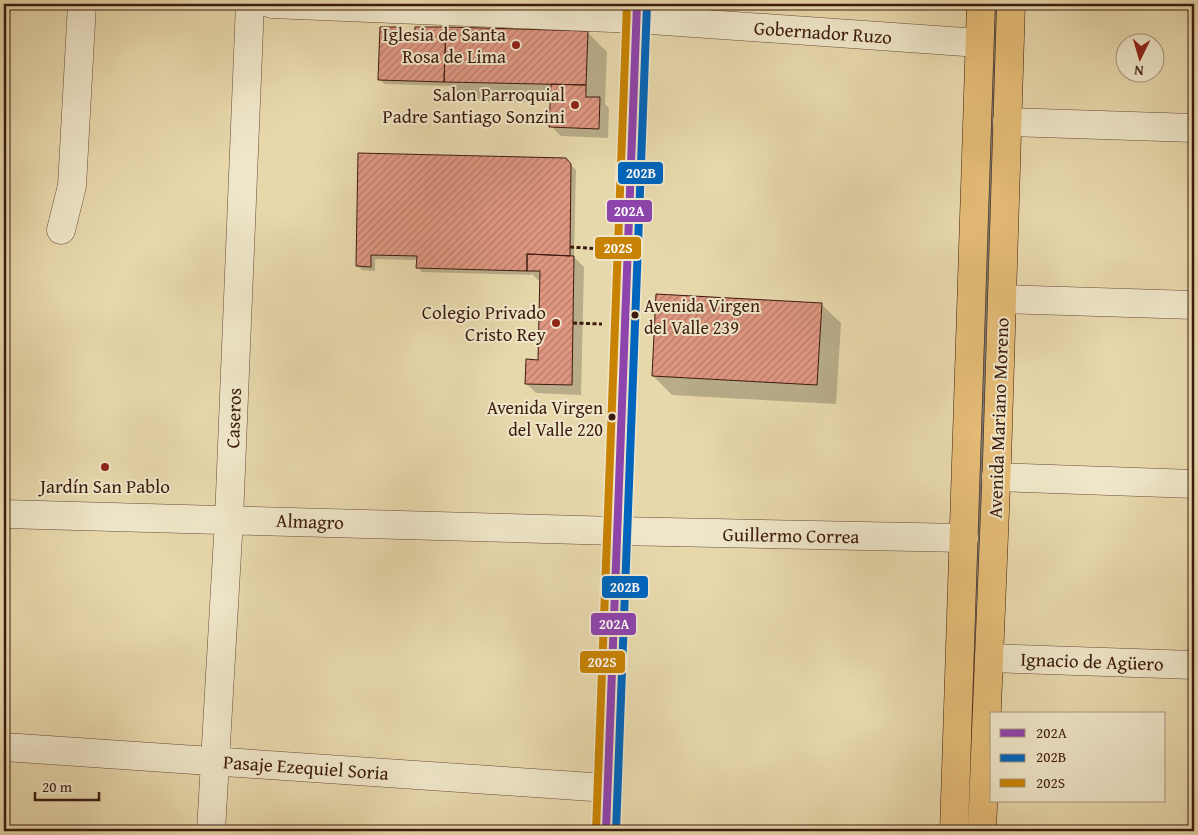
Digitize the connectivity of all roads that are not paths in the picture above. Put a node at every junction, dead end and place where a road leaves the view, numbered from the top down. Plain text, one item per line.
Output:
1 (82, 4) edge
2 (250, 4) edge
3 (272, 4) edge
4 (981, 4) edge
5 (1011, 4) edge
6 (637, 11) edge
7 (979, 43) junction
8 (1007, 122) junction
9 (1194, 128) edge
10 (61, 230) dead end
11 (1002, 299) junction
12 (1194, 305) edge
13 (996, 477) junction
14 (1194, 484) edge
15 (4, 514) edge
16 (229, 519) junction
17 (617, 531) junction
18 (964, 538) junction
19 (989, 658) junction
20 (1194, 665) edge
21 (4, 747) edge
22 (215, 760) junction
23 (607, 788) junction
24 (211, 831) edge
25 (606, 831) edge
26 (954, 831) edge
27 (982, 831) edge

1 - 10 street
2 - 16 street, Caseros
3 - 6 street, Gobernador Ruzo
4 - 7 main road, Avenida Mariano Moreno
5 - 8 main road, Avenida Mariano Moreno
6 - 7 street, Gobernador Ruzo
6 - 17 main road
7 - 18 main road, Avenida Mariano Moreno
8 - 9 street
8 - 11 main road, Avenida Mariano Moreno
11 - 12 street
11 - 13 main road, Avenida Mariano Moreno
13 - 14 street
13 - 19 main road, Avenida Mariano Moreno
15 - 16 street, Almagro
16 - 17 street, Almagro
16 - 22 street, Caseros
17 - 18 street, Guillermo Correa
17 - 23 main road
18 - 26 main road, Avenida Mariano Moreno
19 - 20 street, Ignacio de Agüero
19 - 27 main road, Avenida Mariano Moreno
21 - 22 street, Pasaje Ezequiel Soria
22 - 23 street, Pasaje Ezequiel Soria
22 - 24 street, Caseros
23 - 25 main road

